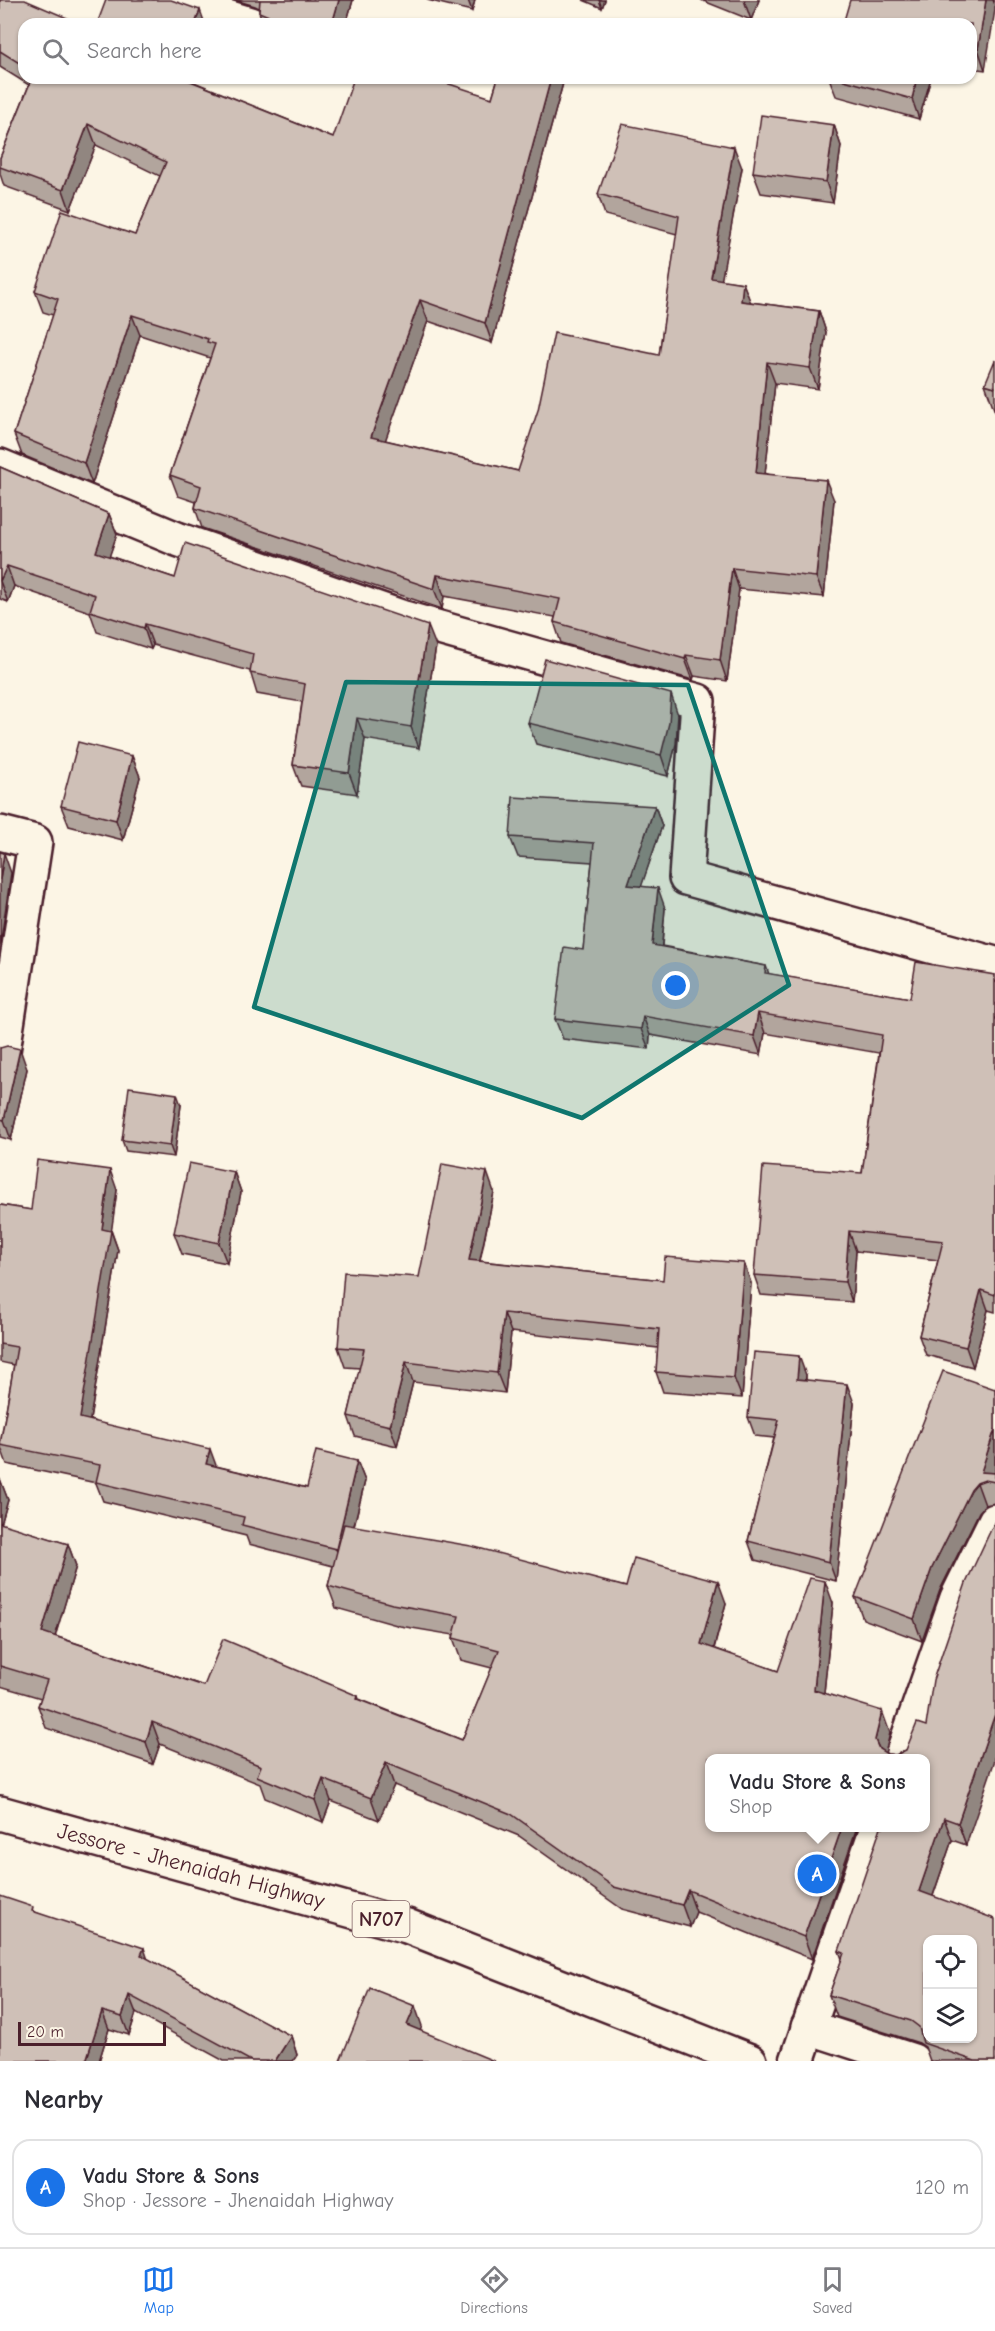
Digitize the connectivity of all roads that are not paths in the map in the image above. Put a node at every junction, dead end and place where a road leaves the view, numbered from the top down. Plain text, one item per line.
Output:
1 (171, 0) edge
2 (230, 18) edge
3 (0, 466) edge
4 (0, 833) edge
5 (995, 964) edge
6 (0, 1051) edge
7 (995, 1521) edge
8 (902, 1754) edge
9 (0, 1813) edge
10 (875, 1832) edge
11 (808, 2027) junction
12 (750, 2061) edge
13 (797, 2061) edge
14 (913, 2061) edge

1 - 2 main road
3 - 5 main road
4 - 6 main road
7 - 8 main road
9 - 12 main road, Jessore - Jhenaidah Highway / N707
10 - 11 main road
11 - 13 main road
11 - 14 main road

